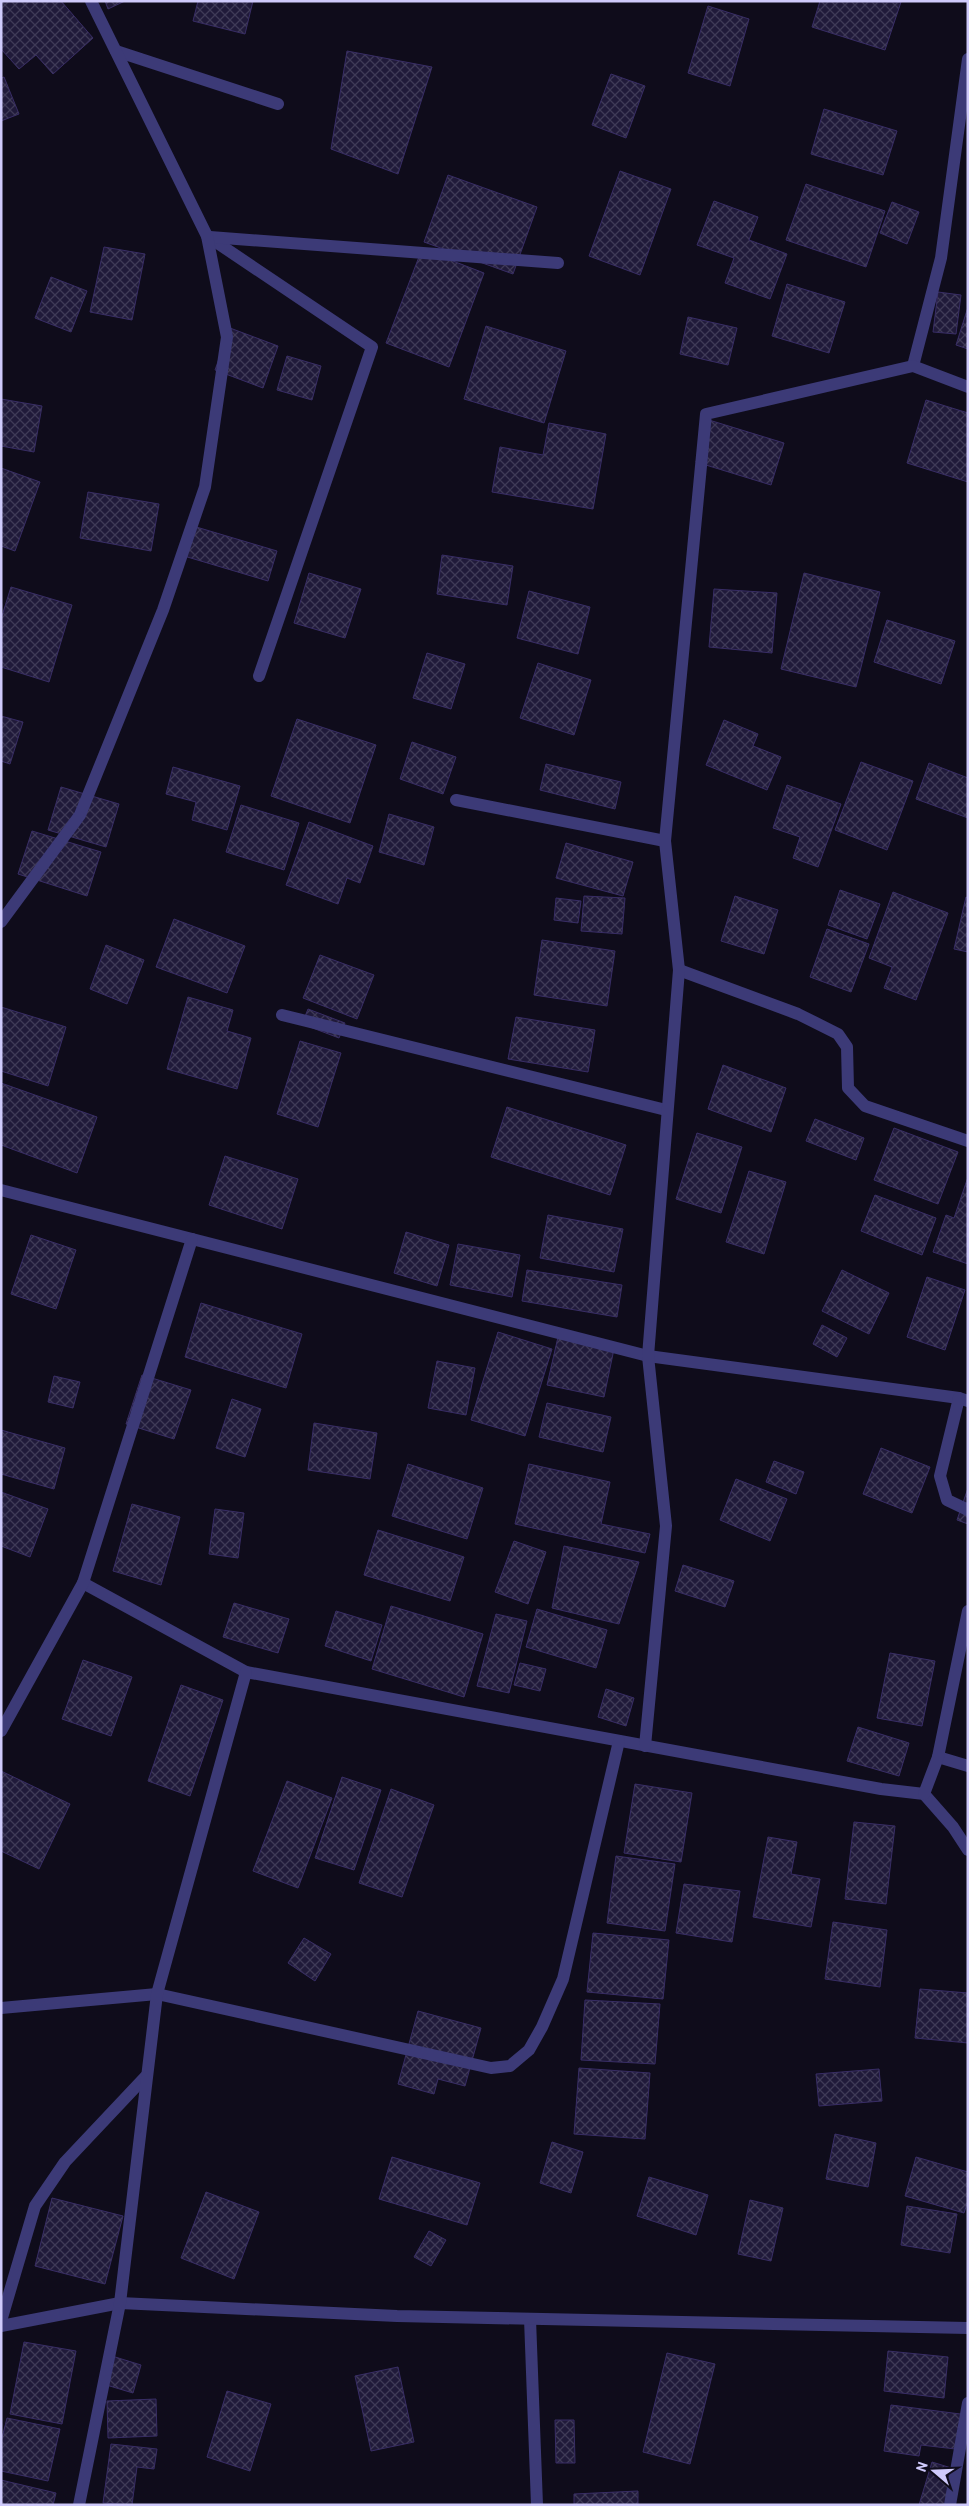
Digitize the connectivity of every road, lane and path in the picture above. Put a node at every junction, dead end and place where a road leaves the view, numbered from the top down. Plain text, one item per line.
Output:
1 (91, 1) edge
2 (116, 51) junction
3 (968, 59) edge
4 (278, 104) dead end
5 (207, 236) junction
6 (558, 263) dead end
7 (913, 366) junction
8 (968, 387) edge
9 (259, 676) dead end
10 (456, 800) dead end
11 (665, 841) junction
12 (1, 922) edge
13 (679, 970) junction
14 (282, 1015) dead end
15 (666, 1110) junction
16 (968, 1141) edge
17 (1, 1190) edge
18 (192, 1239) junction
19 (648, 1356) junction
20 (964, 1399) edge
21 (968, 1510) edge
22 (83, 1583) junction
23 (968, 1611) edge
24 (246, 1672) junction
25 (1, 1731) edge
26 (619, 1741) junction
27 (645, 1746) junction
28 (938, 1757) junction
29 (968, 1766) edge
30 (924, 1794) junction
31 (968, 1850) edge
32 (157, 1994) junction
33 (1, 2008) edge
34 (147, 2075) junction
35 (120, 2303) junction
36 (530, 2319) junction
37 (1, 2321) edge
38 (1, 2326) edge
39 (968, 2328) edge
40 (968, 2403) edge
41 (79, 2505) edge
42 (537, 2505) edge
43 (950, 2505) edge

1 - 2 street
2 - 4 street
2 - 5 street
3 - 7 street
5 - 6 street
5 - 9 street
5 - 12 street
7 - 8 street
7 - 11 street
10 - 11 street
11 - 13 street
13 - 15 street
13 - 16 street
14 - 15 street
15 - 19 street
17 - 18 street
18 - 19 street
18 - 22 street
19 - 20 street
19 - 27 street
20 - 21 street
22 - 24 street
22 - 25 street
23 - 28 street
24 - 26 street
24 - 32 street
26 - 27 street
26 - 32 street
27 - 30 street
28 - 29 street
28 - 30 street
30 - 31 street
32 - 33 street
32 - 34 street
34 - 35 street
34 - 37 street
35 - 36 street
35 - 38 street
35 - 41 street
36 - 39 street
36 - 42 street
40 - 43 street

